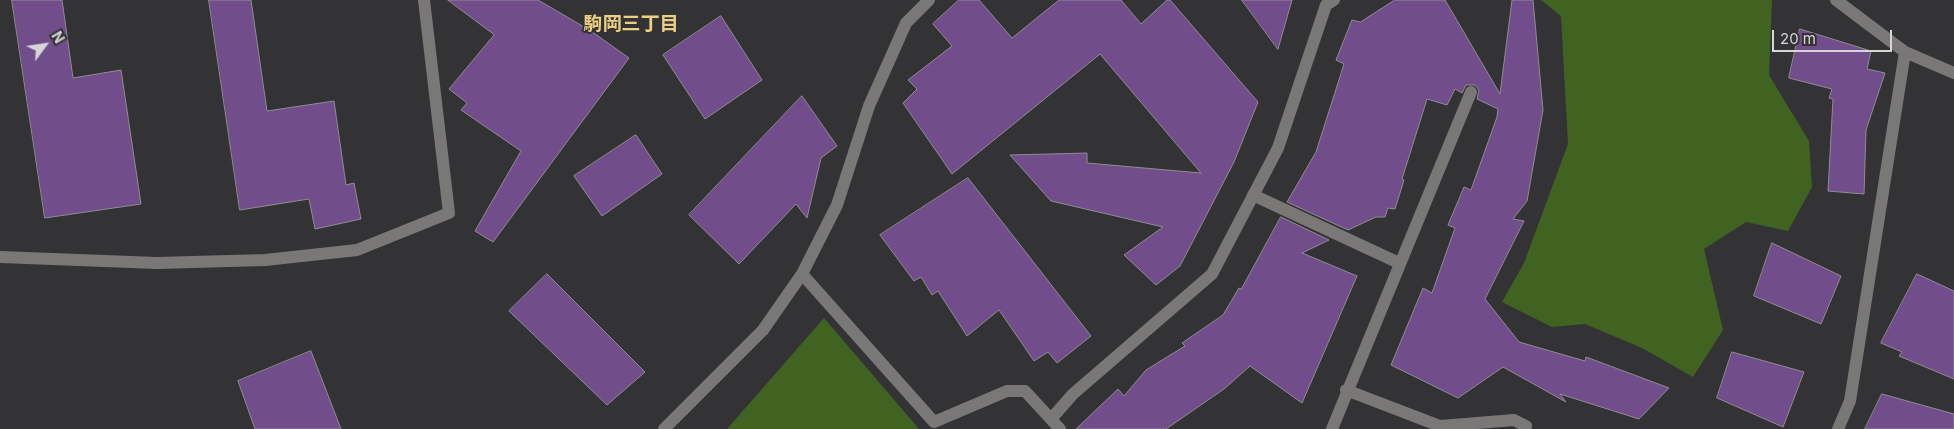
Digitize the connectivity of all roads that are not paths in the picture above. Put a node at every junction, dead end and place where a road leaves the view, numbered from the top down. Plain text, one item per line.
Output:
1 (424, 0) edge
2 (929, 0) edge
3 (1334, 0) edge
4 (1836, 0) edge
5 (1905, 52) junction
6 (1954, 73) edge
7 (1471, 92) dead end
8 (1253, 195) junction
9 (0, 257) edge
10 (1399, 263) junction
11 (802, 274) junction
12 (1346, 390) junction
13 (1051, 419) junction
14 (664, 429) edge
15 (1060, 429) edge
16 (1332, 429) edge
17 (1525, 429) edge
18 (1838, 429) edge

1 - 9 street
2 - 11 street
3 - 8 street
4 - 5 street
5 - 6 street
5 - 18 street
7 - 10 street
8 - 10 street
8 - 13 street
10 - 12 street
11 - 13 street
11 - 14 street
12 - 16 street
12 - 17 street
13 - 15 street

